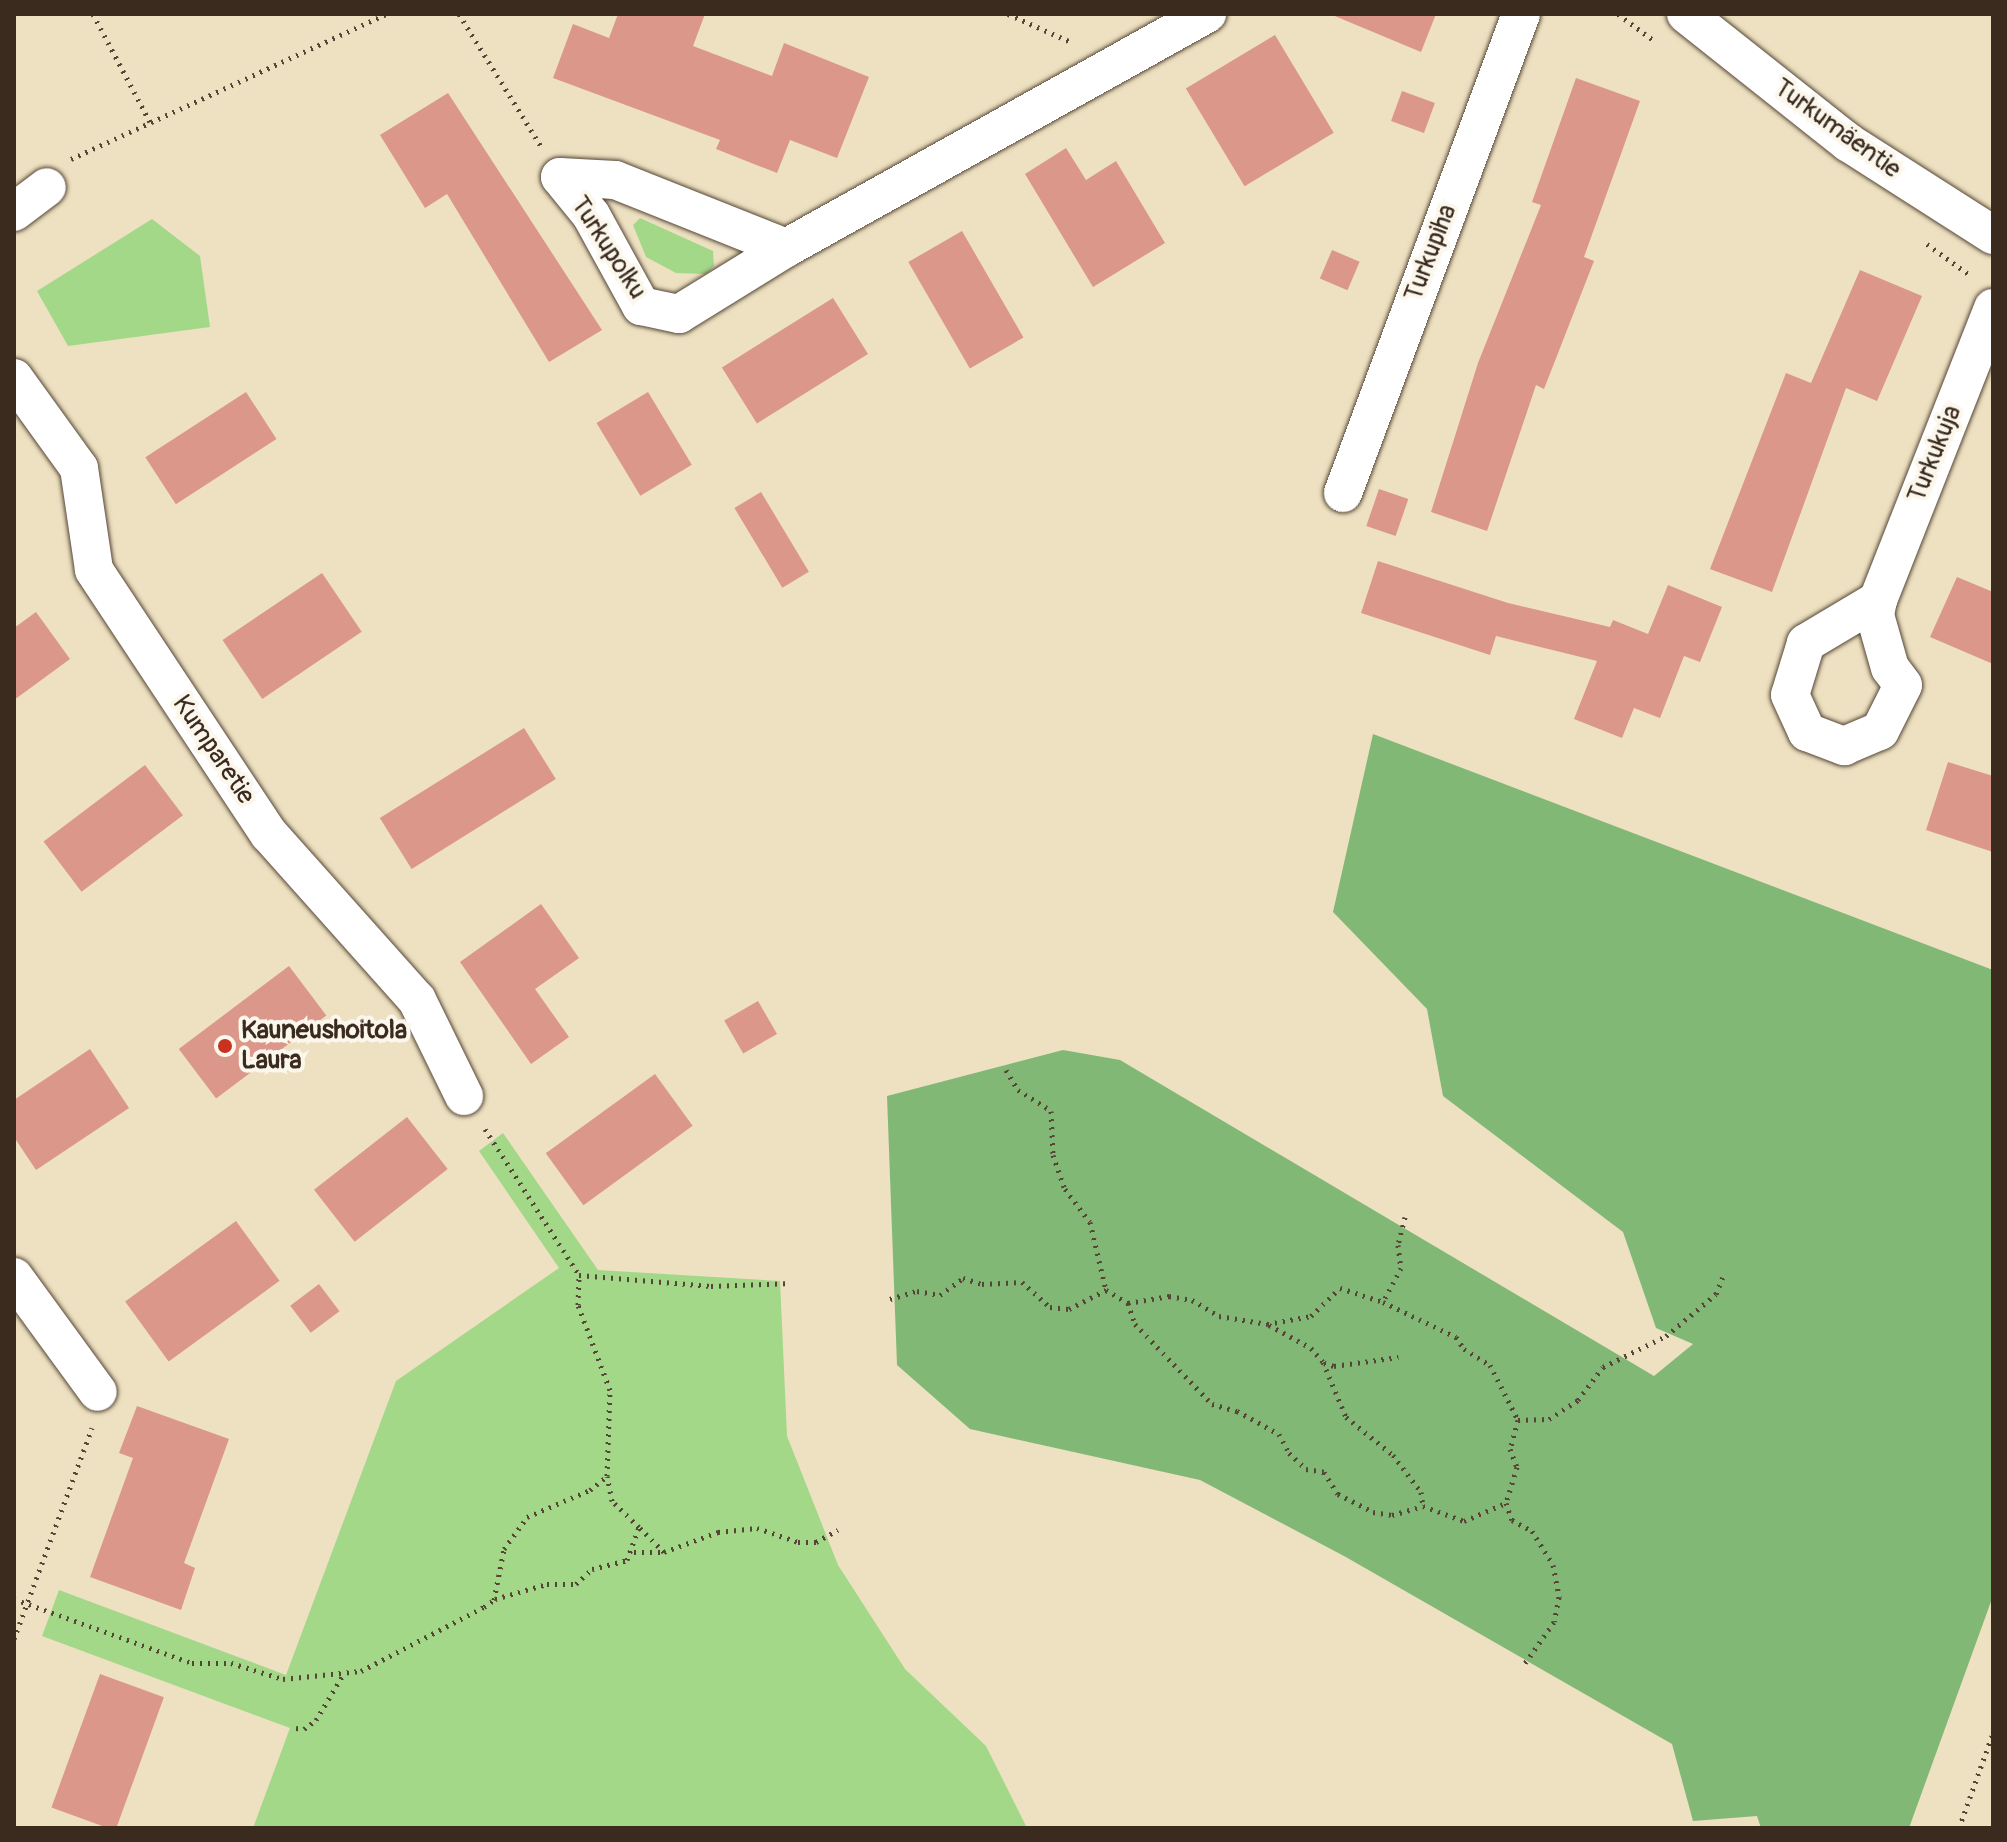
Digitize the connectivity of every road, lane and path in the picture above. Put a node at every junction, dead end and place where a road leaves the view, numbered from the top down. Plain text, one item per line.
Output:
1 (93, 14) edge
2 (386, 14) edge
3 (459, 14) edge
4 (1008, 14) edge
5 (1207, 14) edge
6 (1521, 14) edge
7 (1686, 14) edge
8 (1077, 45) dead end
9 (150, 122) junction
10 (560, 177) junction
11 (47, 187) joint
12 (14, 212) edge
13 (1993, 235) edge
14 (786, 248) junction
15 (1993, 308) edge
16 (14, 378) edge
17 (1343, 493) dead end
18 (1878, 600) dead end
19 (1006, 1070) dead end
20 (464, 1096) joint
21 (1405, 1217) dead end
22 (579, 1275) junction
23 (14, 1277) edge
24 (1723, 1277) dead end
25 (791, 1283) dead end
26 (1106, 1290) junction
27 (890, 1299) dead end
28 (1383, 1302) junction
29 (1128, 1303) junction
30 (1267, 1324) junction
31 (1398, 1357) dead end
32 (1323, 1362) junction
33 (98, 1392) joint
34 (1518, 1420) junction
35 (607, 1476) junction
36 (1506, 1503) junction
37 (1423, 1506) junction
38 (639, 1527) junction
39 (838, 1530) dead end
40 (634, 1552) junction
41 (664, 1552) junction
42 (14, 1599) edge
43 (494, 1600) junction
44 (27, 1604) junction
45 (14, 1639) edge
46 (1523, 1666) dead end
47 (343, 1675) junction
48 (296, 1728) dead end
49 (1993, 1733) edge
50 (1959, 1828) edge

1 - 9 path
2 - 9 path
3 - 10 path
4 - 8 path
5 - 14 street, Turkupolku
6 - 17 street, Turkupiha
7 - 13 street, Turkumäentie
9 - 11 path
10 - 14 street, Turkupolku
10 - 14 street, Turkupolku
11 - 12 street
15 - 18 street, Turkukuja
16 - 20 street, Kumparetie
19 - 26 path
20 - 22 path
21 - 28 path
22 - 25 path
22 - 35 path
23 - 33 street
24 - 34 path
26 - 27 path
26 - 29 path
28 - 30 path
28 - 34 path
29 - 30 path
29 - 37 path
30 - 32 path
31 - 32 path
32 - 37 path
33 - 44 path
34 - 36 path
35 - 38 path
35 - 43 path
36 - 37 path
36 - 46 path
38 - 40 path
38 - 41 path
39 - 41 path
40 - 41 path
40 - 43 path
42 - 44 path
43 - 47 path
44 - 45 path
44 - 47 path
47 - 48 path
49 - 50 path

